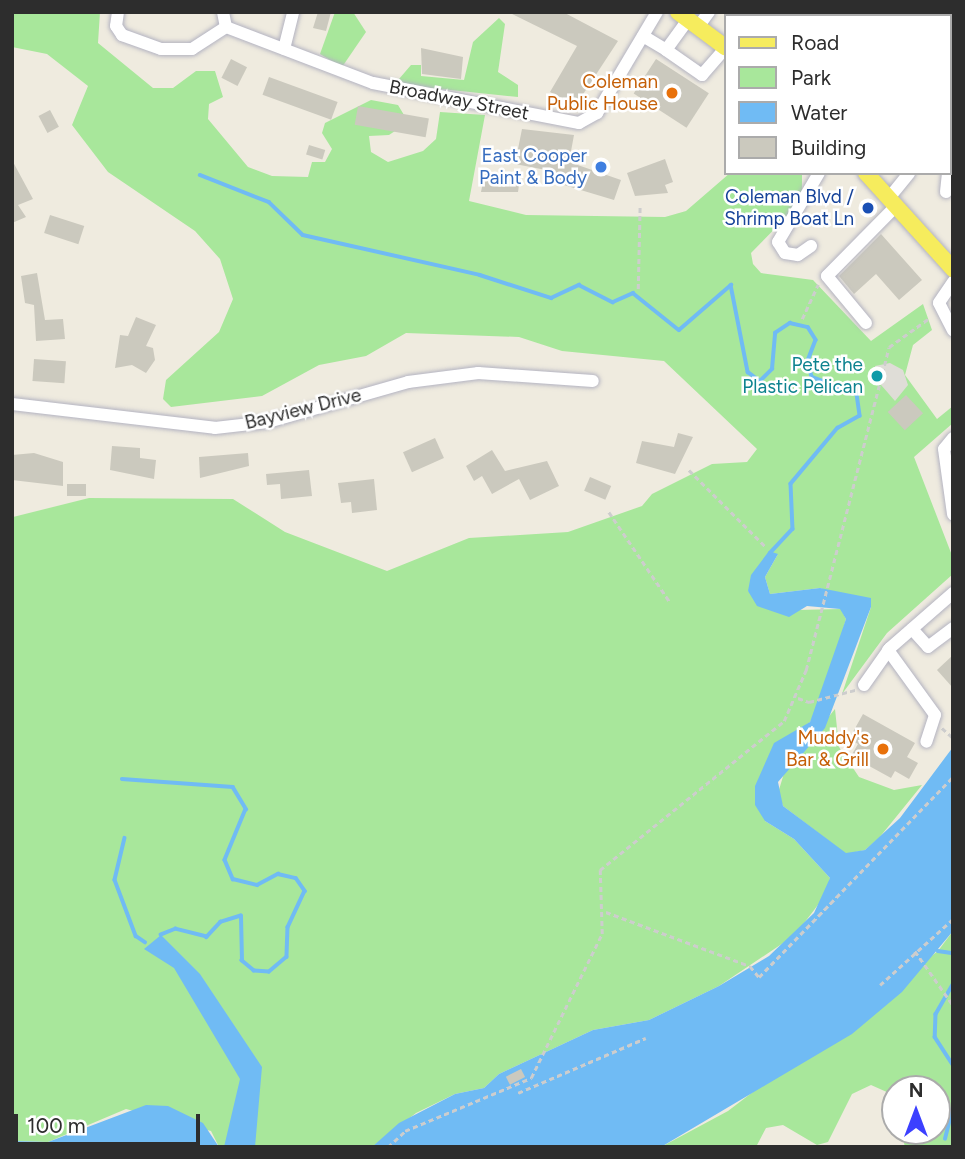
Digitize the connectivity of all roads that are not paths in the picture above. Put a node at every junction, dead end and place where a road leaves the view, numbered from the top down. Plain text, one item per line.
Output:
1 (118, 12) edge
2 (223, 12) edge
3 (293, 12) edge
4 (657, 12) edge
5 (709, 12) edge
6 (688, 20) edge
7 (226, 27) junction
8 (643, 36) junction
9 (724, 47) edge
10 (284, 49) junction
11 (724, 49) edge
12 (666, 50) junction
13 (819, 175) edge
14 (868, 175) edge
15 (908, 175) edge
16 (948, 175) edge
17 (946, 192) dead end
18 (893, 202) junction
19 (811, 246) dead end
20 (953, 269) edge
21 (953, 282) edge
22 (866, 323) dead end
23 (953, 331) edge
24 (593, 381) dead end
25 (12, 404) edge
26 (953, 438) edge
27 (949, 487) edge
28 (953, 514) edge
29 (953, 593) edge
30 (953, 628) edge
31 (912, 629) junction
32 (888, 650) junction
33 (864, 685) dead end
34 (926, 742) dead end

1 - 7 street
2 - 7 street
3 - 10 street
4 - 8 street, Broadway Street
5 - 6 street
6 - 9 main road
6 - 12 street
7 - 10 street, Broadway Street
8 - 10 street, Broadway Street
8 - 12 street
11 - 12 street
13 - 19 street
14 - 18 main road
15 - 18 street
16 - 17 street
18 - 20 main road
18 - 22 street
21 - 23 street
24 - 25 street, Bayview Drive
26 - 27 street
27 - 28 street
29 - 31 street
30 - 31 street
31 - 32 street
32 - 33 street
32 - 34 street

